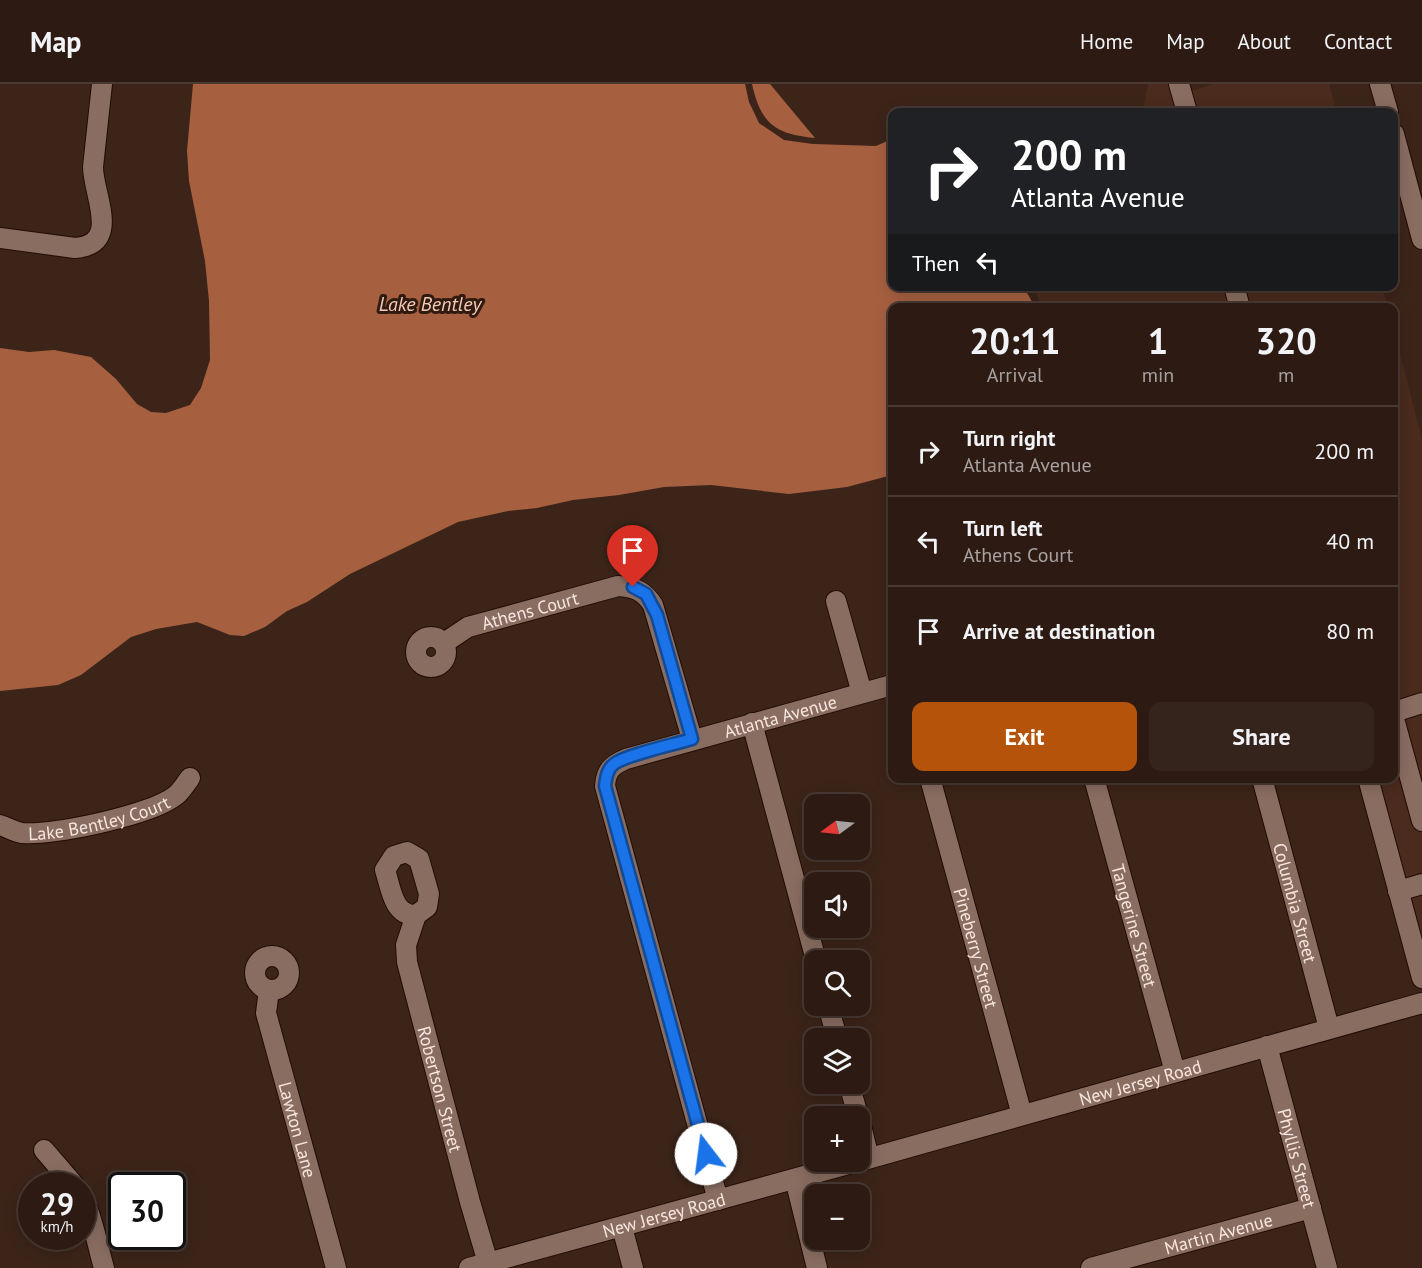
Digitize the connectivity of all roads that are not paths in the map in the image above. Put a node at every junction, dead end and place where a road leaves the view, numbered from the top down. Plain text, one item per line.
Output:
1 (102, 84) edge
2 (1380, 84) edge
3 (1183, 85) edge
4 (1186, 108) edge
5 (1387, 108) edge
6 (1398, 143) edge
7 (1415, 182) edge
8 (0, 238) edge
9 (1422, 239) edge
10 (837, 601) dead end
11 (444, 643) dead end
12 (888, 686) edge
13 (862, 693) junction
14 (1422, 704) edge
15 (1398, 710) edge
16 (752, 723) junction
17 (1398, 734) edge
18 (692, 739) junction
19 (190, 778) dead end
20 (931, 783) edge
21 (1095, 783) edge
22 (1263, 783) edge
23 (1369, 783) edge
24 (1422, 821) edge
25 (0, 825) edge
26 (1422, 885) edge
27 (1398, 891) junction
28 (416, 915) dead end
29 (813, 950) edge
30 (1422, 978) edge
31 (269, 990) dead end
32 (1422, 1003) edge
33 (1329, 1028) junction
34 (1267, 1046) junction
35 (1175, 1072) junction
36 (1022, 1115) junction
37 (44, 1150) dead end
38 (870, 1158) edge
39 (63, 1172) edge
40 (820, 1172) edge
41 (795, 1179) junction
42 (718, 1200) junction
43 (1311, 1208) junction
44 (622, 1227) junction
45 (96, 1243) edge
46 (488, 1263) junction
47 (104, 1268) edge
48 (336, 1268) edge
49 (469, 1268) edge
50 (633, 1268) edge
51 (817, 1268) edge
52 (1091, 1268) edge
53 (1327, 1268) edge

1 - 8 street
2 - 5 street
3 - 4 street
6 - 7 street
7 - 9 street
10 - 13 street
11 - 18 street, Athens Court
12 - 13 street, Atlanta Avenue
13 - 16 street, Atlanta Avenue
14 - 15 street
16 - 18 street, Atlanta Avenue
16 - 29 street
17 - 24 street
18 - 42 street, Atlanta Avenue
19 - 25 street, Lake Bentley Court
20 - 36 street, Pineberry Street
21 - 35 street, Tangerine Street
22 - 33 street, Columbia Street
23 - 27 street
26 - 27 street
27 - 30 street
28 - 46 street, Robertson Street
31 - 48 street, Lawton Lane
32 - 33 street, New Jersey Road
33 - 34 street, New Jersey Road
34 - 35 street, New Jersey Road
34 - 43 street, Phyllis Street
35 - 36 street, New Jersey Road
36 - 38 street, New Jersey Road
37 - 39 street
40 - 41 street, New Jersey Road
41 - 42 street, New Jersey Road
41 - 51 street
42 - 44 street, New Jersey Road
43 - 52 street, Martin Avenue
43 - 53 street, Phyllis Street
44 - 46 street, New Jersey Road
44 - 50 street
45 - 47 street
46 - 49 street, New Jersey Road

